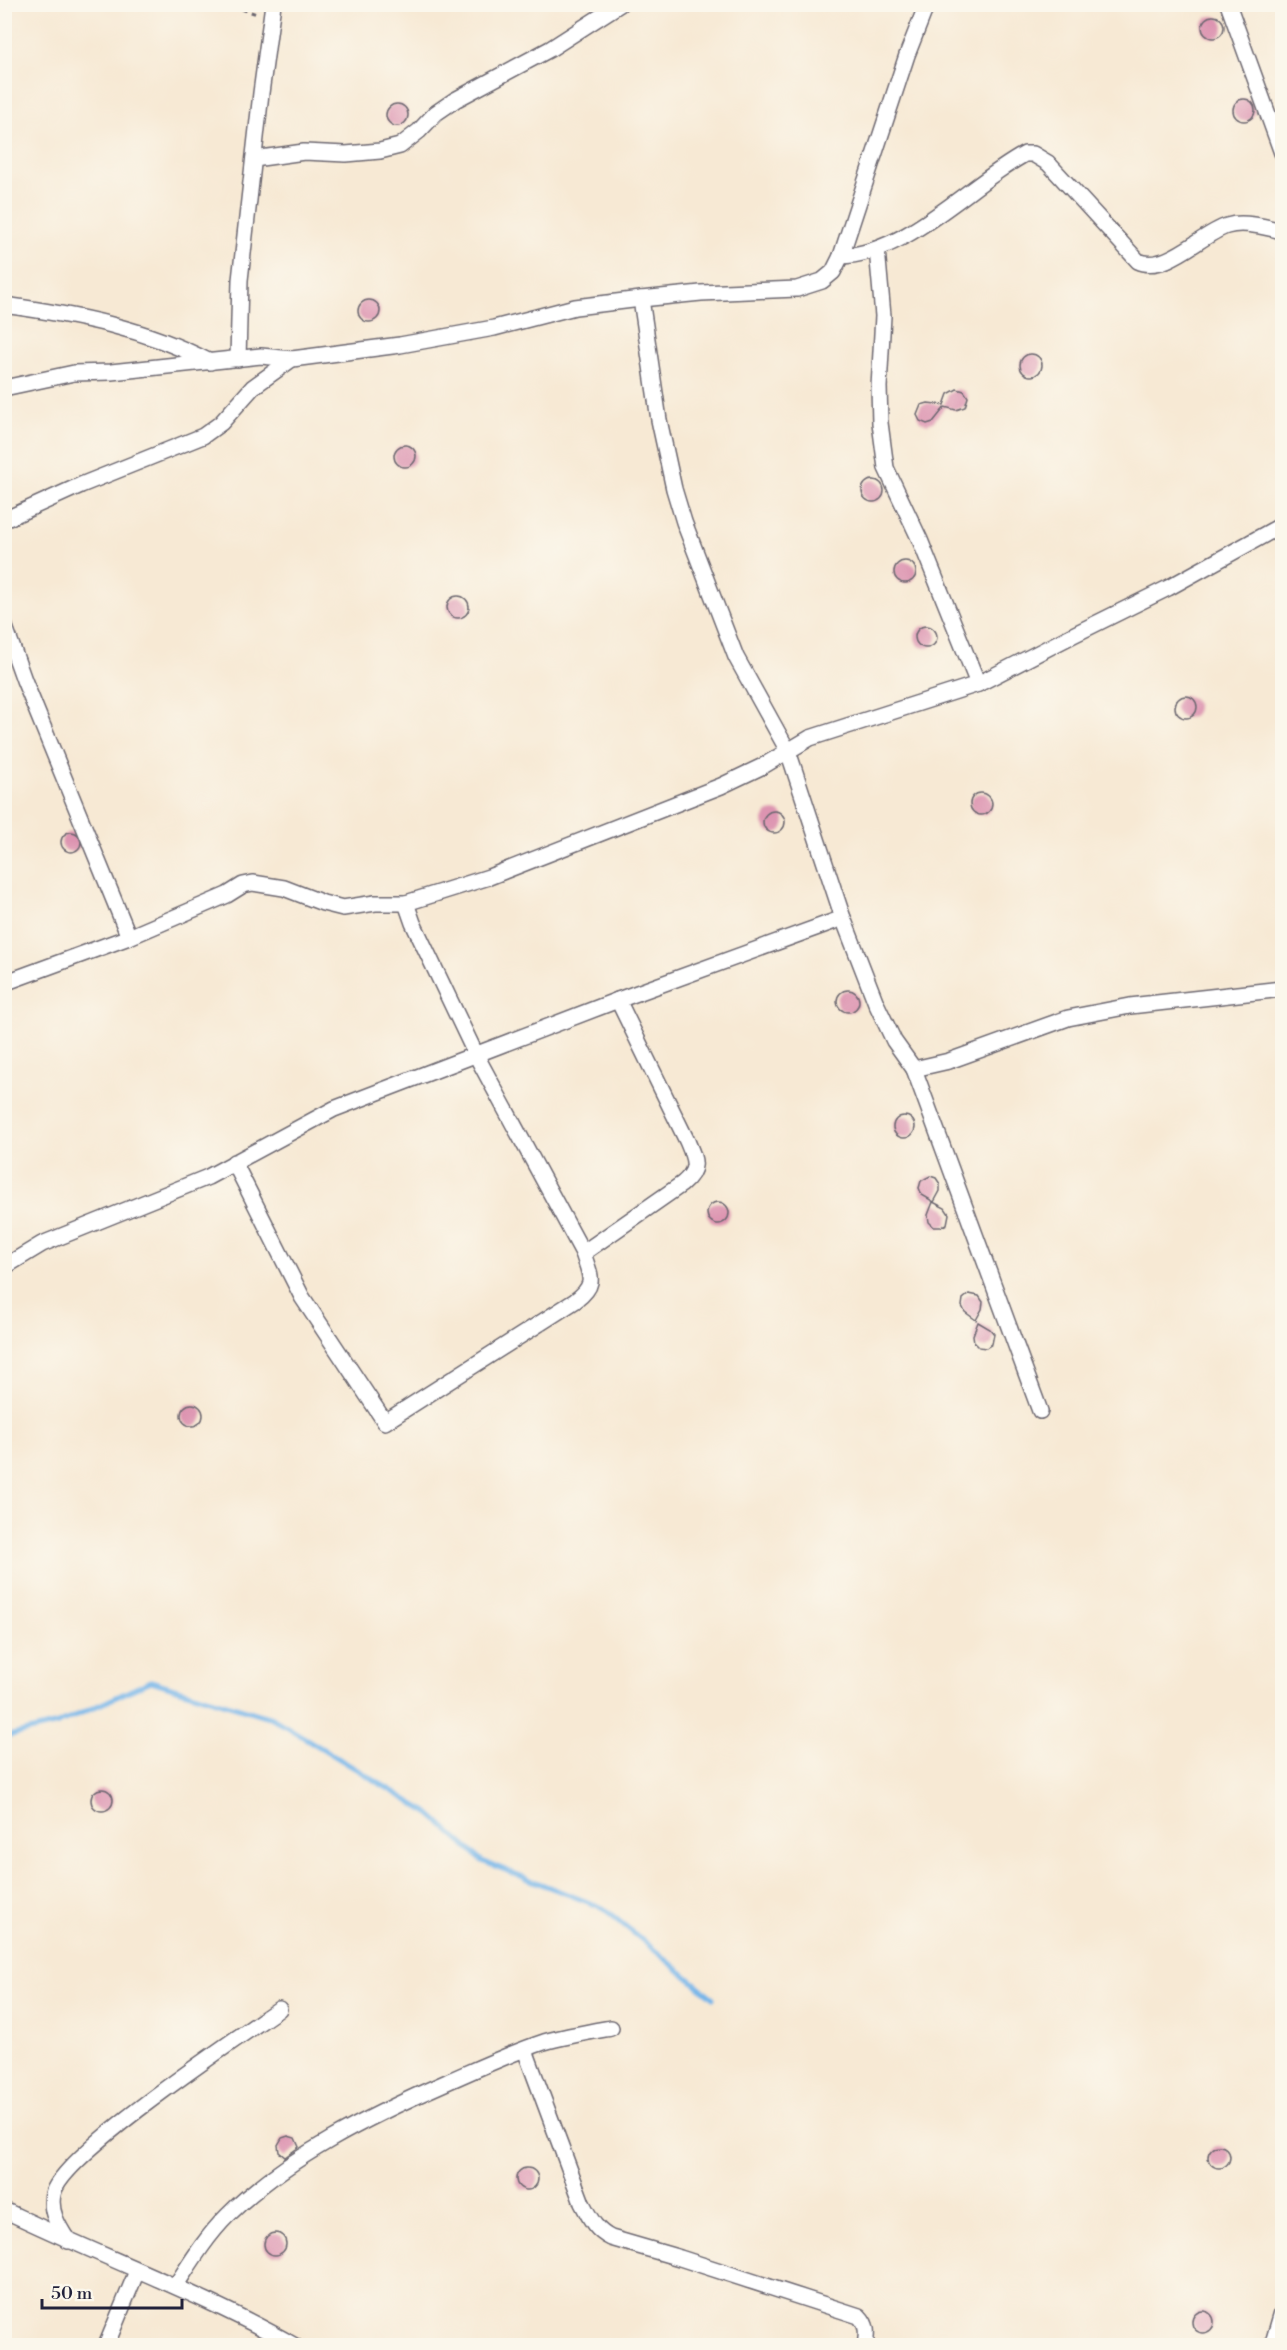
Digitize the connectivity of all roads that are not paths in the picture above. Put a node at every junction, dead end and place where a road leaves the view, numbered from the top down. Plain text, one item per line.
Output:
1 (620, 4) edge
2 (927, 4) edge
3 (1228, 4) edge
4 (272, 11) edge
5 (1282, 153) edge
6 (254, 159) junction
7 (1282, 231) edge
8 (876, 249) junction
9 (841, 256) junction
10 (641, 299) junction
11 (4, 305) edge
12 (238, 359) junction
13 (292, 359) junction
14 (210, 362) junction
15 (4, 388) edge
16 (4, 520) edge
17 (1282, 525) edge
18 (4, 624) edge
19 (978, 684) junction
20 (788, 751) junction
21 (406, 903) junction
22 (843, 918) junction
23 (129, 937) junction
24 (4, 983) edge
25 (1282, 989) edge
26 (618, 1000) junction
27 (476, 1055) junction
28 (914, 1069) junction
29 (234, 1162) junction
30 (583, 1253) junction
31 (4, 1267) edge
32 (1040, 1411) dead end
33 (279, 2009) dead end
34 (611, 2028) dead end
35 (525, 2050) junction
36 (4, 2210) edge
37 (68, 2241) junction
38 (137, 2271) junction
39 (176, 2286) junction
40 (1282, 2312) edge
41 (106, 2346) edge
42 (295, 2346) edge
43 (865, 2346) edge
44 (1272, 2346) edge

1 - 6 street
2 - 9 street
3 - 5 street
4 - 6 street
6 - 12 street
7 - 8 street
8 - 9 street
8 - 19 street
9 - 10 street
10 - 13 street
10 - 20 street
11 - 14 street
12 - 13 street
12 - 14 street
13 - 16 street
14 - 15 street
17 - 19 street
18 - 23 street
19 - 20 street
20 - 21 street
20 - 22 street
21 - 23 street
21 - 27 street
22 - 26 street
22 - 28 street
23 - 24 street
25 - 28 street
26 - 27 street
26 - 30 street
27 - 29 street
27 - 30 street
28 - 32 street
29 - 30 street
29 - 31 street
33 - 37 street
34 - 35 street
35 - 39 street
35 - 43 street
36 - 37 street
37 - 38 street
38 - 39 street
38 - 41 street
39 - 42 street
40 - 44 street

